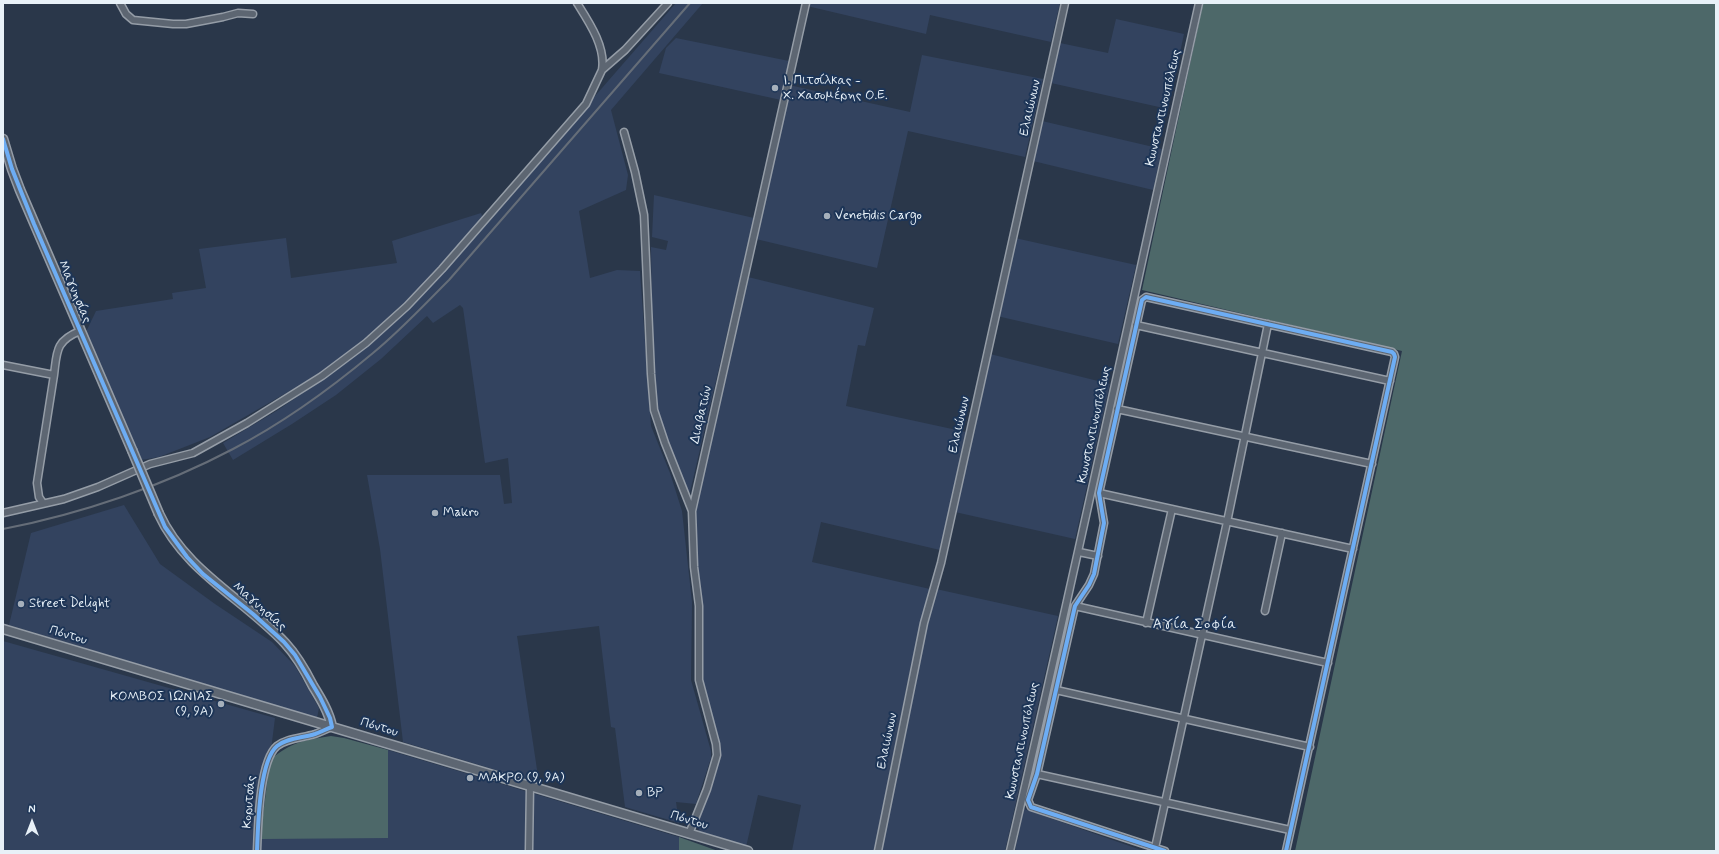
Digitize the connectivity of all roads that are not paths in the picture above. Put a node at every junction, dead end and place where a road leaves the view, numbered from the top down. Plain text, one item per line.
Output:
1 (120, 3) edge
2 (577, 3) edge
3 (668, 3) edge
4 (806, 3) edge
5 (1065, 3) edge
6 (1199, 3) edge
7 (254, 14) dead end
8 (602, 70) junction
9 (624, 132) dead end
10 (3, 139) edge
11 (1268, 324) junction
12 (1136, 325) junction
13 (80, 332) junction
14 (1262, 353) junction
15 (3, 365) edge
16 (54, 376) junction
17 (1390, 381) junction
18 (1117, 409) junction
19 (1244, 437) junction
20 (1372, 464) junction
21 (1099, 493) junction
22 (43, 503) junction
23 (1172, 509) junction
24 (692, 511) junction
25 (3, 513) edge
26 (1227, 522) junction
27 (1282, 533) junction
28 (1353, 549) junction
29 (1079, 552) junction
30 (1098, 556) junction
31 (1074, 606) junction
32 (1265, 612) dead end
33 (1146, 623) junction
34 (3, 629) edge
35 (1202, 634) junction
36 (1328, 663) junction
37 (1056, 690) junction
38 (1184, 719) junction
39 (332, 727) junction
40 (1310, 747) junction
41 (1037, 774) junction
42 (530, 786) junction
43 (1166, 804) junction
44 (1290, 830) junction
45 (689, 834) junction
46 (1155, 848) junction
47 (258, 851) edge
48 (529, 851) edge
49 (748, 851) edge
50 (878, 851) edge
51 (1010, 851) edge
52 (1165, 851) edge
53 (1286, 851) edge

1 - 7 street
2 - 8 street
3 - 8 street
4 - 24 street, Διαβατών
5 - 50 street, Ελαιώνων
6 - 29 street, Κωνσταντινουπόλεως
8 - 22 street
9 - 24 street
10 - 13 street, Μαγνησίας
11 - 12 street
11 - 14 street
11 - 17 street
12 - 14 street
12 - 18 street
13 - 16 street
13 - 39 street, Μαγνησίας, bridge
14 - 17 street
14 - 19 street
15 - 16 street
16 - 22 street
17 - 20 street
18 - 19 street
18 - 21 street
19 - 20 street
19 - 26 street
20 - 28 street
21 - 23 street
21 - 30 street
22 - 25 street
23 - 26 street
23 - 33 street
24 - 45 street, Διαβατών
26 - 27 street
26 - 35 street
27 - 28 street
27 - 32 street
28 - 36 street
29 - 30 street
29 - 51 street, Κωνσταντινουπόλεως
30 - 31 street
31 - 33 street
31 - 37 street
33 - 35 street
34 - 39 street, Πόντου
35 - 36 street
35 - 38 street
36 - 40 street
37 - 38 street
37 - 41 street
38 - 40 street
38 - 43 street
39 - 42 street, Πόντου
39 - 47 street, Κορυτσάς
40 - 44 street
41 - 43 street
41 - 46 street
42 - 45 street, Πόντου
42 - 48 street
43 - 44 street
43 - 46 street
44 - 53 street
45 - 49 street, Πόντου
46 - 52 street

